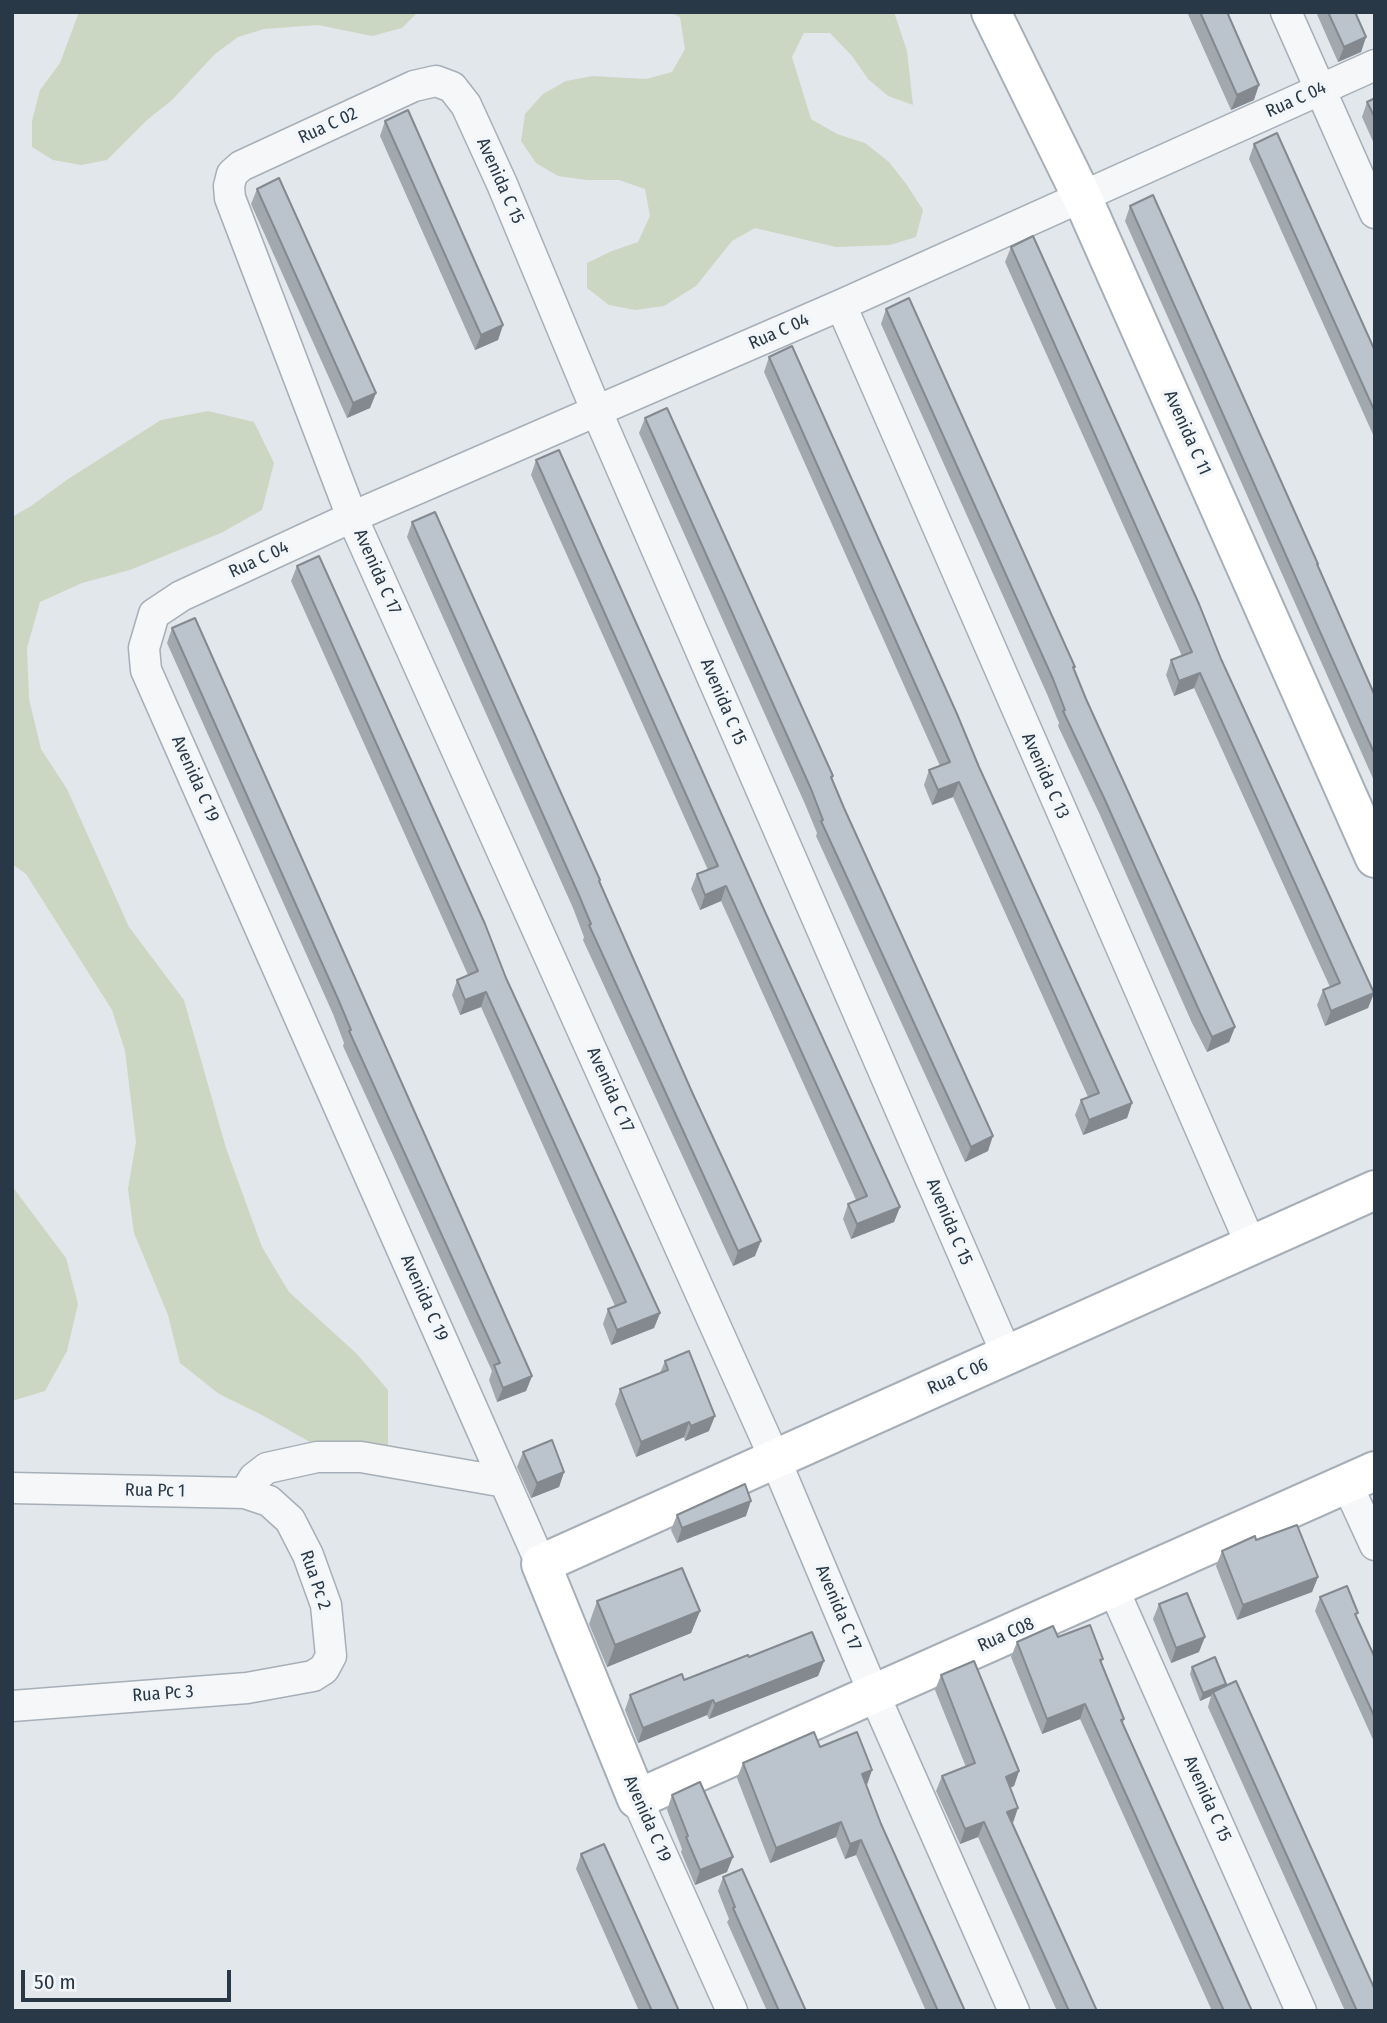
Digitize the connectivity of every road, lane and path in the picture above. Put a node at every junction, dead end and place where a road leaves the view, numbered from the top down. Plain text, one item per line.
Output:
1 (991, 12) edge
2 (1286, 12) edge
3 (1375, 65) edge
4 (414, 86) joint
5 (1320, 89) junction
6 (241, 166) joint
7 (1082, 197) junction
8 (1375, 214) edge
9 (841, 305) junction
10 (597, 412) junction
11 (352, 517) junction
12 (181, 596) joint
13 (1375, 858) edge
14 (1375, 1190) edge
15 (1251, 1245) junction
16 (1007, 1355) junction
17 (775, 1458) junction
18 (1361, 1478) edge
19 (505, 1482) junction
20 (12, 1488) edge
21 (245, 1493) junction
22 (290, 1520) joint
23 (1375, 1545) edge
24 (541, 1564) junction
25 (1112, 1588) junction
26 (313, 1676) joint
27 (874, 1694) junction
28 (12, 1706) edge
29 (637, 1799) junction
30 (732, 2011) edge
31 (1014, 2011) edge
32 (1301, 2011) edge

1 - 7 street, Avenida C 11
2 - 5 street
3 - 5 street, Rua C 04
4 - 6 street, Rua C 02
4 - 10 street, Avenida C 15
5 - 7 street, Rua C 04
5 - 8 street
6 - 11 street, Avenida C 17
7 - 9 street, Rua C 04
7 - 13 street, Avenida C 11
9 - 10 street, Rua C 04
9 - 15 street, Avenida C 13
10 - 11 street, Rua C 04
10 - 16 street, Avenida C 15
11 - 12 street, Rua C 04
11 - 17 street, Avenida C 17
12 - 19 street, Avenida C 19
14 - 15 street, Rua C 06
15 - 16 street, Rua C 06
16 - 17 street, Rua C 06
17 - 24 street, Rua C 06
17 - 27 street, Avenida C 17
18 - 23 street
18 - 25 street, Rua C08
19 - 21 street
19 - 24 street, Avenida C 19
20 - 21 street, Rua Pc 1
21 - 22 street, Rua Pc 1
22 - 26 street, Rua Pc 2
24 - 29 street, Avenida C 19
25 - 27 street, Rua C08
25 - 32 street, Avenida C 15
26 - 28 street, Rua Pc 3
27 - 29 street, Rua C08
27 - 31 street, Avenida C 17
29 - 30 street, Avenida C 19

